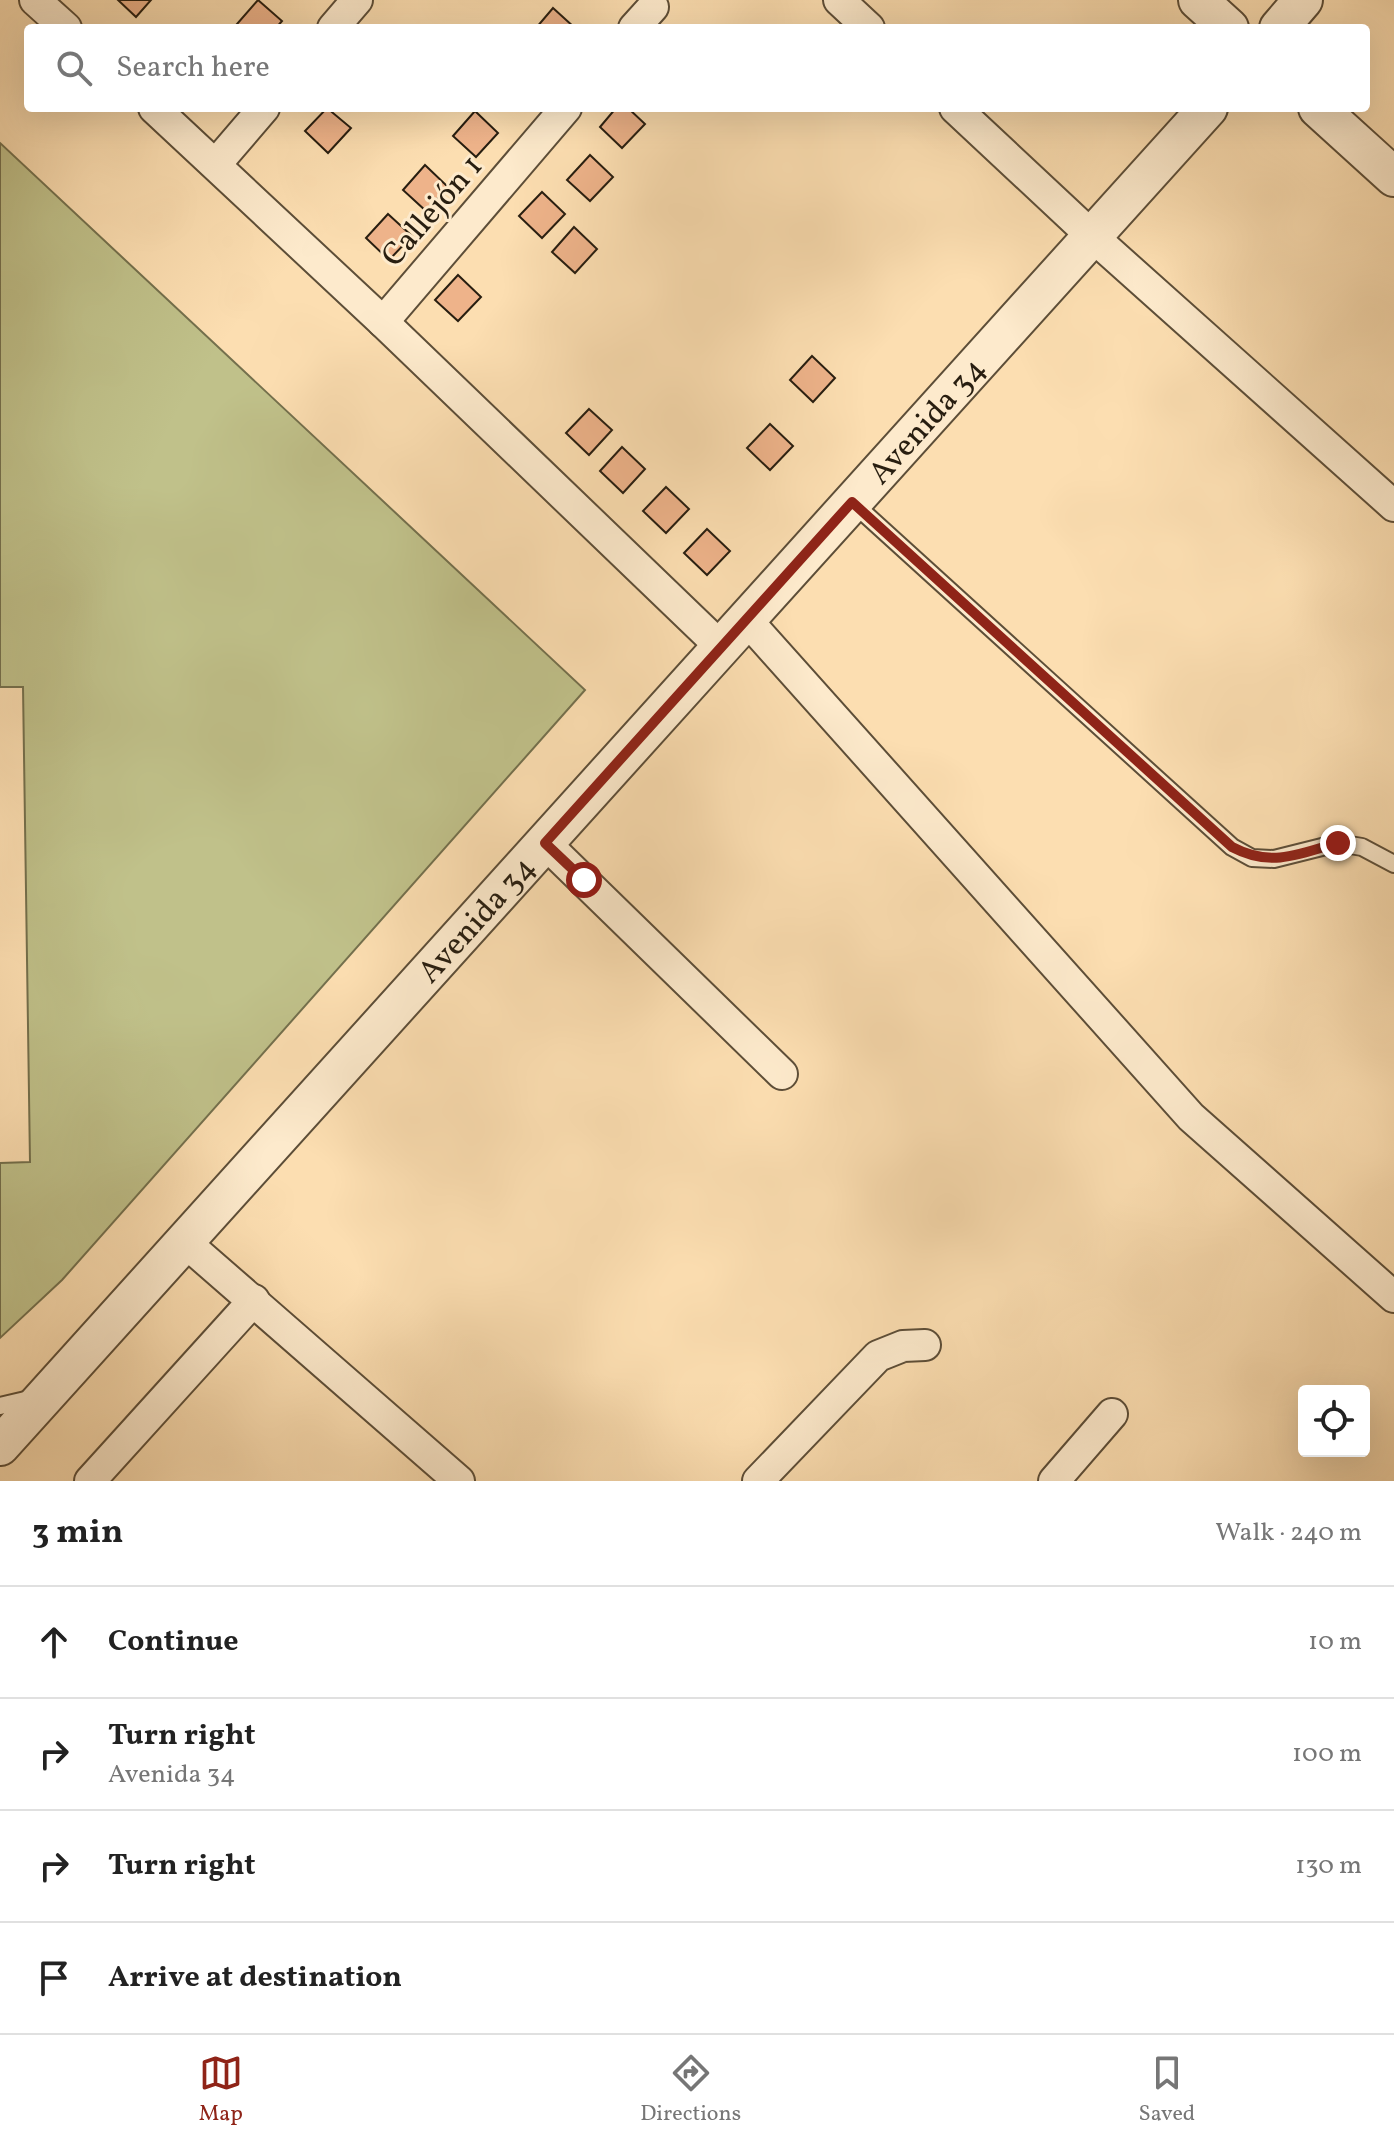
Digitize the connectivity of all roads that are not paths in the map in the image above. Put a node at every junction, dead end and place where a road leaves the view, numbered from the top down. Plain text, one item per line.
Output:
1 (357, 0) edge
2 (839, 0) edge
3 (1198, 0) edge
4 (1303, 0) edge
5 (41, 2) edge
6 (62, 24) edge
7 (336, 24) edge
8 (865, 24) edge
9 (1225, 24) edge
10 (1282, 24) edge
11 (158, 112) edge
12 (261, 112) edge
13 (563, 112) edge
14 (959, 112) edge
15 (1204, 112) edge
16 (1322, 112) edge
17 (216, 164) junction
18 (1394, 177) edge
19 (1093, 237) junction
20 (383, 322) junction
21 (852, 502) junction
22 (1394, 506) edge
23 (746, 619) junction
24 (722, 648) junction
25 (545, 843) junction
26 (1394, 864) edge
27 (782, 1074) dead end
28 (185, 1242) junction
29 (1394, 1297) edge
30 (254, 1300) junction
31 (925, 1345) dead end
32 (47, 1394) junction
33 (0, 1406) edge
34 (1112, 1414) dead end
35 (0, 1446) edge
36 (90, 1481) edge
37 (459, 1481) edge
38 (758, 1481) edge
39 (1054, 1481) edge

1 - 7 street
2 - 8 street
3 - 9 street
4 - 10 street
5 - 6 street
11 - 17 street
12 - 17 street
13 - 20 street, Callejón 1
14 - 19 street
15 - 19 street, Avenida 34
16 - 18 street
17 - 20 street
19 - 21 street, Avenida 34
19 - 22 street
20 - 24 street
21 - 23 street, Avenida 34
21 - 26 lane
23 - 24 street, Avenida 34
23 - 29 street
24 - 25 street, Avenida 34
25 - 27 street
25 - 28 street, Avenida 34
28 - 30 street
28 - 32 street, Avenida 34
30 - 36 street
30 - 37 street
31 - 38 street
32 - 33 lane
32 - 35 street, Avenida 34
34 - 39 street

